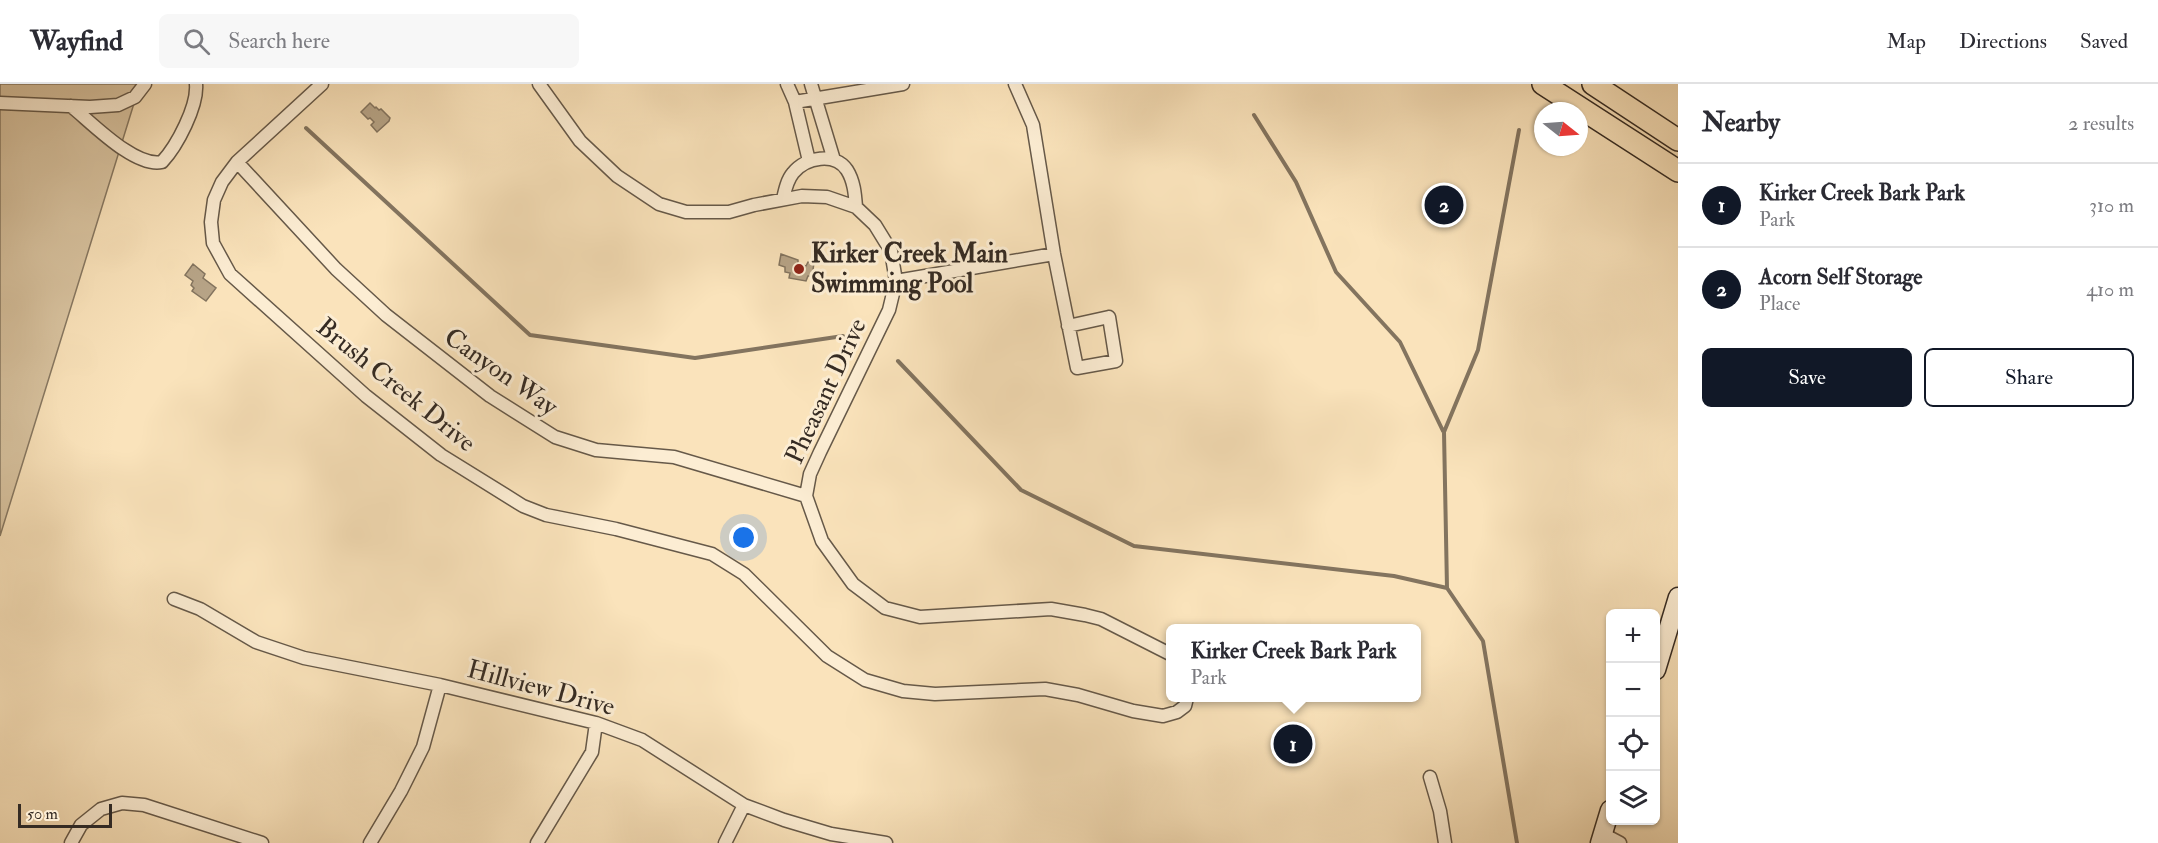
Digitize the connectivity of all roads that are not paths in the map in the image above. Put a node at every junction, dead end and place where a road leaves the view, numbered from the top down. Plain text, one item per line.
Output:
1 (145, 84) edge
2 (196, 84) edge
3 (322, 84) edge
4 (539, 84) edge
5 (787, 84) edge
6 (811, 84) edge
7 (903, 84) edge
8 (1015, 84) edge
9 (1543, 84) edge
10 (1593, 84) edge
11 (816, 97) junction
12 (795, 102) junction
13 (0, 103) edge
14 (71, 106) junction
15 (1678, 140) edge
16 (834, 160) junction
17 (809, 161) junction
18 (237, 162) junction
19 (1678, 171) edge
20 (783, 199) junction
21 (856, 207) junction
22 (1054, 254) junction
23 (896, 281) junction
24 (1068, 326) junction
25 (806, 496) junction
26 (1678, 597) edge
27 (174, 599) dead end
28 (1166, 652) edge
29 (1658, 663) edge
30 (440, 685) junction
31 (1186, 702) edge
32 (596, 723) junction
33 (1430, 777) dead end
34 (744, 805) junction
35 (1601, 838) edge
36 (71, 843) edge
37 (262, 843) edge
38 (370, 843) edge
39 (537, 843) edge
40 (725, 843) edge
41 (886, 843) edge
42 (1445, 843) edge
43 (1620, 843) edge

1 - 14 street
2 - 14 street
3 - 18 street, Brush Creek Drive
4 - 20 street
5 - 12 street
6 - 11 street
7 - 11 street
8 - 22 street
9 - 19 highway
10 - 15 highway
11 - 12 street
11 - 16 street
12 - 17 street
13 - 14 street
16 - 17 street
16 - 21 street
17 - 20 street
18 - 25 street, Canyon Way
18 - 31 street, Brush Creek Drive
20 - 21 street, Pheasant Drive
21 - 23 street, Pheasant Drive
22 - 23 street
22 - 24 street
23 - 25 street, Pheasant Drive
24 - 24 street
25 - 28 street, Pheasant Drive
26 - 29 main road
27 - 30 street, Hillview Drive
30 - 32 street, Hillview Drive
30 - 38 street
32 - 34 street, Hillview Drive
32 - 39 street
33 - 42 street
34 - 40 street
34 - 41 street, Hillview Drive
35 - 43 street
36 - 37 street

